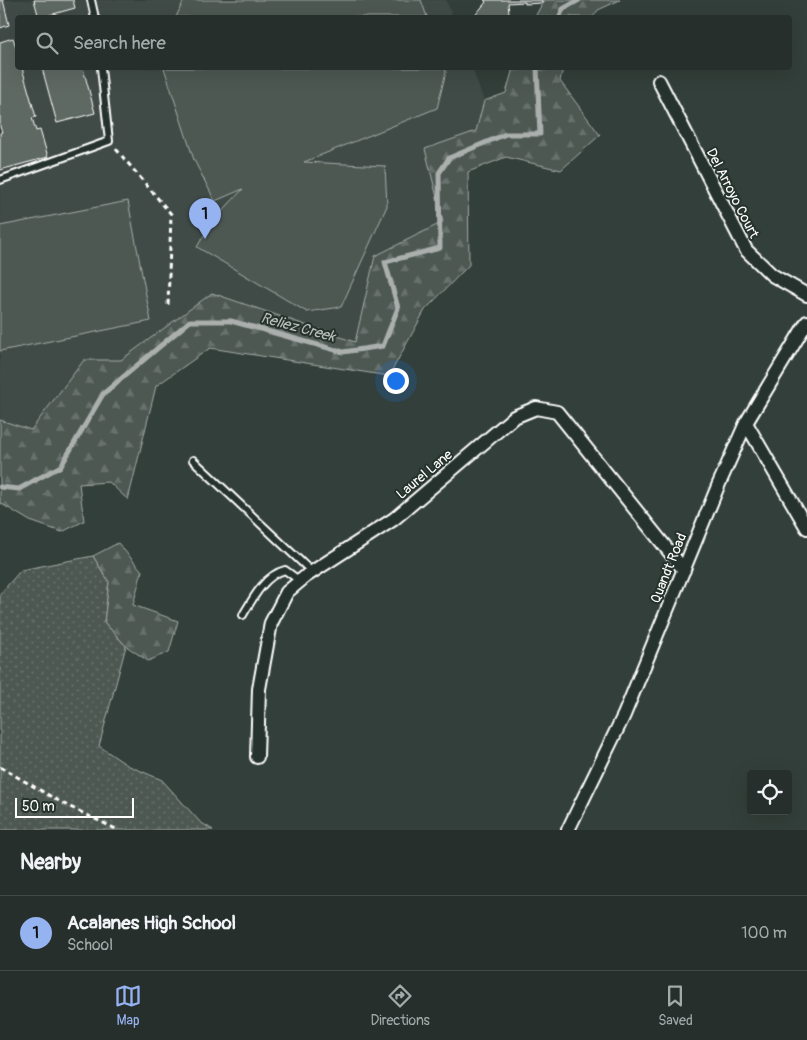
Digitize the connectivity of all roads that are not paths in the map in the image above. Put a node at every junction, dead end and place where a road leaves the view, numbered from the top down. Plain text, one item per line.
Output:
1 (90, 0) edge
2 (94, 15) edge
3 (101, 70) edge
4 (658, 81) dead end
5 (0, 180) edge
6 (807, 295) edge
7 (807, 322) edge
8 (746, 423) junction
9 (193, 460) dead end
10 (807, 528) edge
11 (684, 570) junction
12 (312, 572) junction
13 (300, 581) junction
14 (242, 615) dead end
15 (257, 757) dead end
16 (568, 830) edge

1 - 2 lane
3 - 5 lane
4 - 6 street, Del Arroyo Court
7 - 8 street, Quandt Road
8 - 10 street
8 - 11 street, Quandt Road
9 - 12 lane
11 - 12 street, Laurel Lane
11 - 16 street, Quandt Road
12 - 13 street, Laurel Lane
13 - 14 lane
13 - 15 street, Laurel Lane

